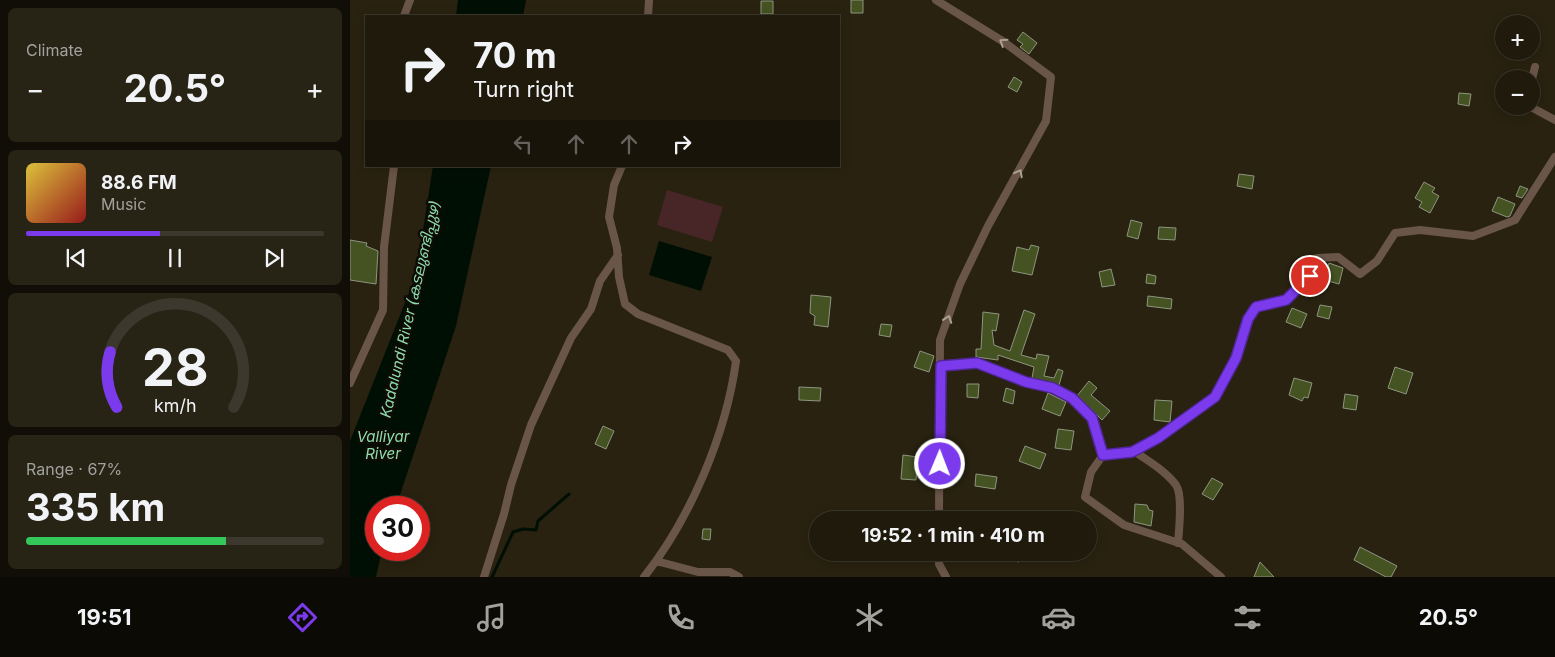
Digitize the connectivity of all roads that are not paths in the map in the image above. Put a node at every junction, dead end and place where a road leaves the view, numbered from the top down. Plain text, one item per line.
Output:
1 (410, 0) edge
2 (649, 0) edge
3 (936, 0) edge
4 (404, 15) edge
5 (648, 15) edge
6 (1535, 67) dead end
7 (1534, 70) edge
8 (1540, 112) edge
9 (1555, 120) edge
10 (1555, 157) edge
11 (394, 167) edge
12 (622, 167) edge
13 (618, 255) junction
14 (941, 366) junction
15 (350, 383) edge
16 (1134, 451) junction
17 (1103, 455) junction
18 (940, 511) edge
19 (1178, 543) junction
20 (656, 561) junction
21 (939, 561) edge
22 (484, 577) edge
23 (644, 577) edge
24 (739, 577) edge
25 (946, 577) edge
26 (1221, 577) edge

1 - 4 street
2 - 5 street
14 -> 3 street
6 - 7 street
8 - 9 street
10 - 16 street
11 - 15 street
12 - 13 street
13 - 20 street
13 - 22 street
14 - 17 street
14 - 18 street
16 - 17 street
16 - 19 street
17 - 19 street
19 - 26 street
20 - 23 street
20 - 24 street
21 - 25 street

